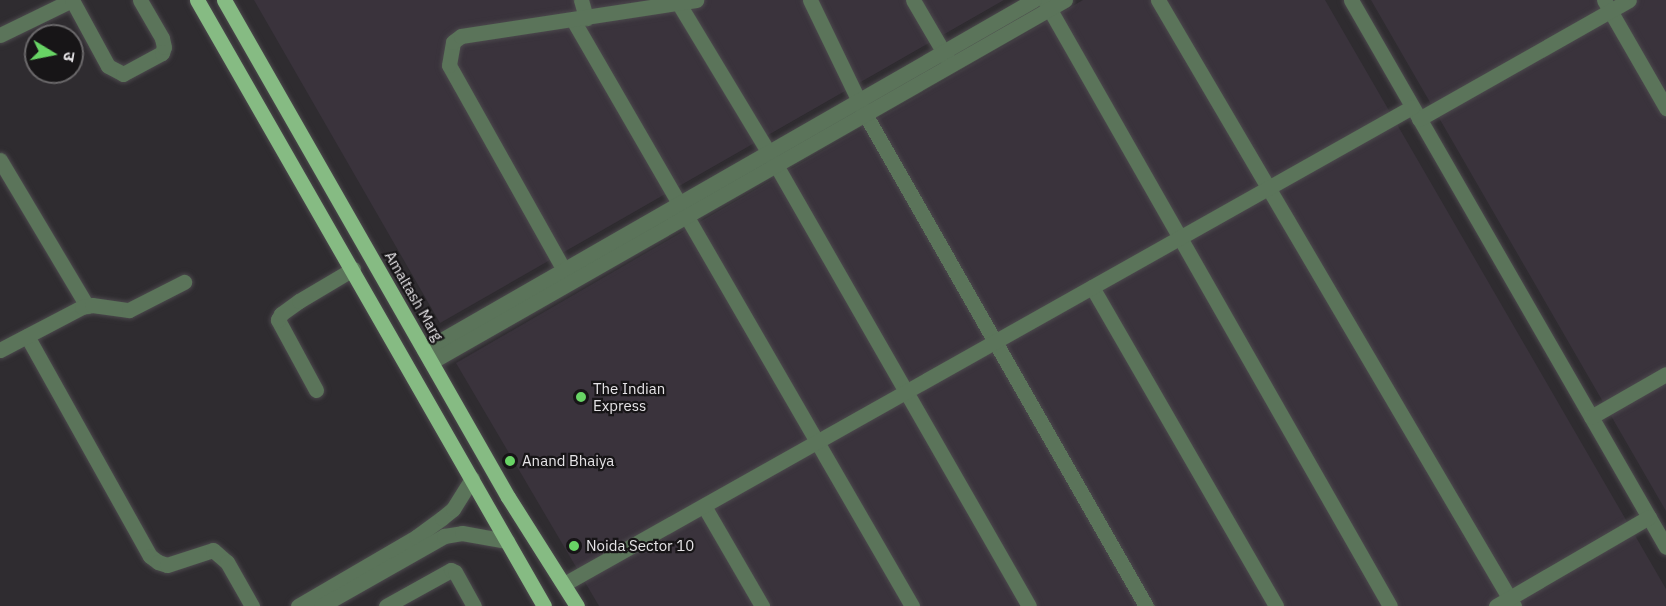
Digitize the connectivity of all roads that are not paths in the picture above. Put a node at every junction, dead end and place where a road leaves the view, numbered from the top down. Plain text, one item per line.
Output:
1 (140, 0) edge
2 (197, 0) edge
3 (224, 0) edge
4 (581, 0) edge
5 (696, 0) edge
6 (810, 0) edge
7 (913, 0) edge
8 (1034, 0) edge
9 (1065, 0) edge
10 (1158, 0) edge
11 (1351, 0) edge
12 (1629, 0) edge
13 (679, 4) junction
14 (1047, 4) edge
15 (1607, 5) edge
16 (579, 19) junction
17 (0, 35) edge
18 (947, 59) junction
19 (862, 108) junction
20 (1666, 108) edge
21 (1416, 113) junction
22 (772, 159) junction
23 (0, 160) edge
24 (1268, 188) junction
25 (682, 211) junction
26 (1180, 238) junction
27 (353, 268) junction
28 (567, 276) junction
29 (184, 282) dead end
30 (1092, 287) junction
31 (87, 306) junction
32 (27, 336) junction
33 (995, 342) junction
34 (0, 350) edge
35 (428, 356) junction
36 (1666, 374) edge
37 (316, 390) dead end
38 (906, 392) junction
39 (1591, 417) junction
40 (816, 442) junction
41 (472, 478) junction
42 (704, 506) junction
43 (448, 513) junction
44 (1649, 517) junction
45 (457, 533) junction
46 (507, 541) junction
47 (1666, 547) edge
48 (349, 583) junction
49 (564, 584) junction
50 (1506, 603) edge
51 (252, 606) edge
52 (298, 606) edge
53 (321, 606) edge
54 (386, 606) edge
55 (474, 606) edge
56 (544, 606) edge
57 (578, 606) edge
58 (762, 606) edge
59 (912, 606) edge
60 (1029, 606) edge
61 (1146, 606) edge
62 (1276, 606) edge
63 (1390, 606) edge

1 - 17 street
2 - 27 main road
3 - 35 main road, Amaltash Marg
4 - 16 street
5 - 13 street
6 - 19 street
7 - 18 street
8 - 18 street
9 - 14 street
10 - 24 street
11 - 21 street
12 - 15 street
13 - 16 street
13 - 22 street
14 - 18 street
14 - 26 street
15 - 20 street
15 - 21 street
16 - 25 street
16 - 28 street
18 - 19 street
19 - 22 street
19 - 33 street
21 - 24 street
21 - 39 street
22 - 25 street
22 - 38 street
23 - 31 street
24 - 26 street
24 - 50 street
25 - 28 street
25 - 40 street
26 - 30 street
26 - 63 street
27 - 37 street
27 - 41 main road
28 - 35 street
29 - 31 street
30 - 33 street
30 - 62 street
31 - 32 street
32 - 34 street
32 - 51 street
33 - 38 street
33 - 61 street
35 - 49 main road, Amaltash Marg
36 - 39 street
38 - 40 street
38 - 60 street
39 - 44 street
40 - 42 street
40 - 59 street
41 - 43 street
41 - 46 main road
42 - 49 street
42 - 58 street
43 - 45 street
43 - 48 street
44 - 47 street
44 - 50 street
45 - 46 street
45 - 48 street
46 - 56 main road
48 - 52 street
48 - 53 street
49 - 57 main road, Amaltash Marg
54 - 55 street

